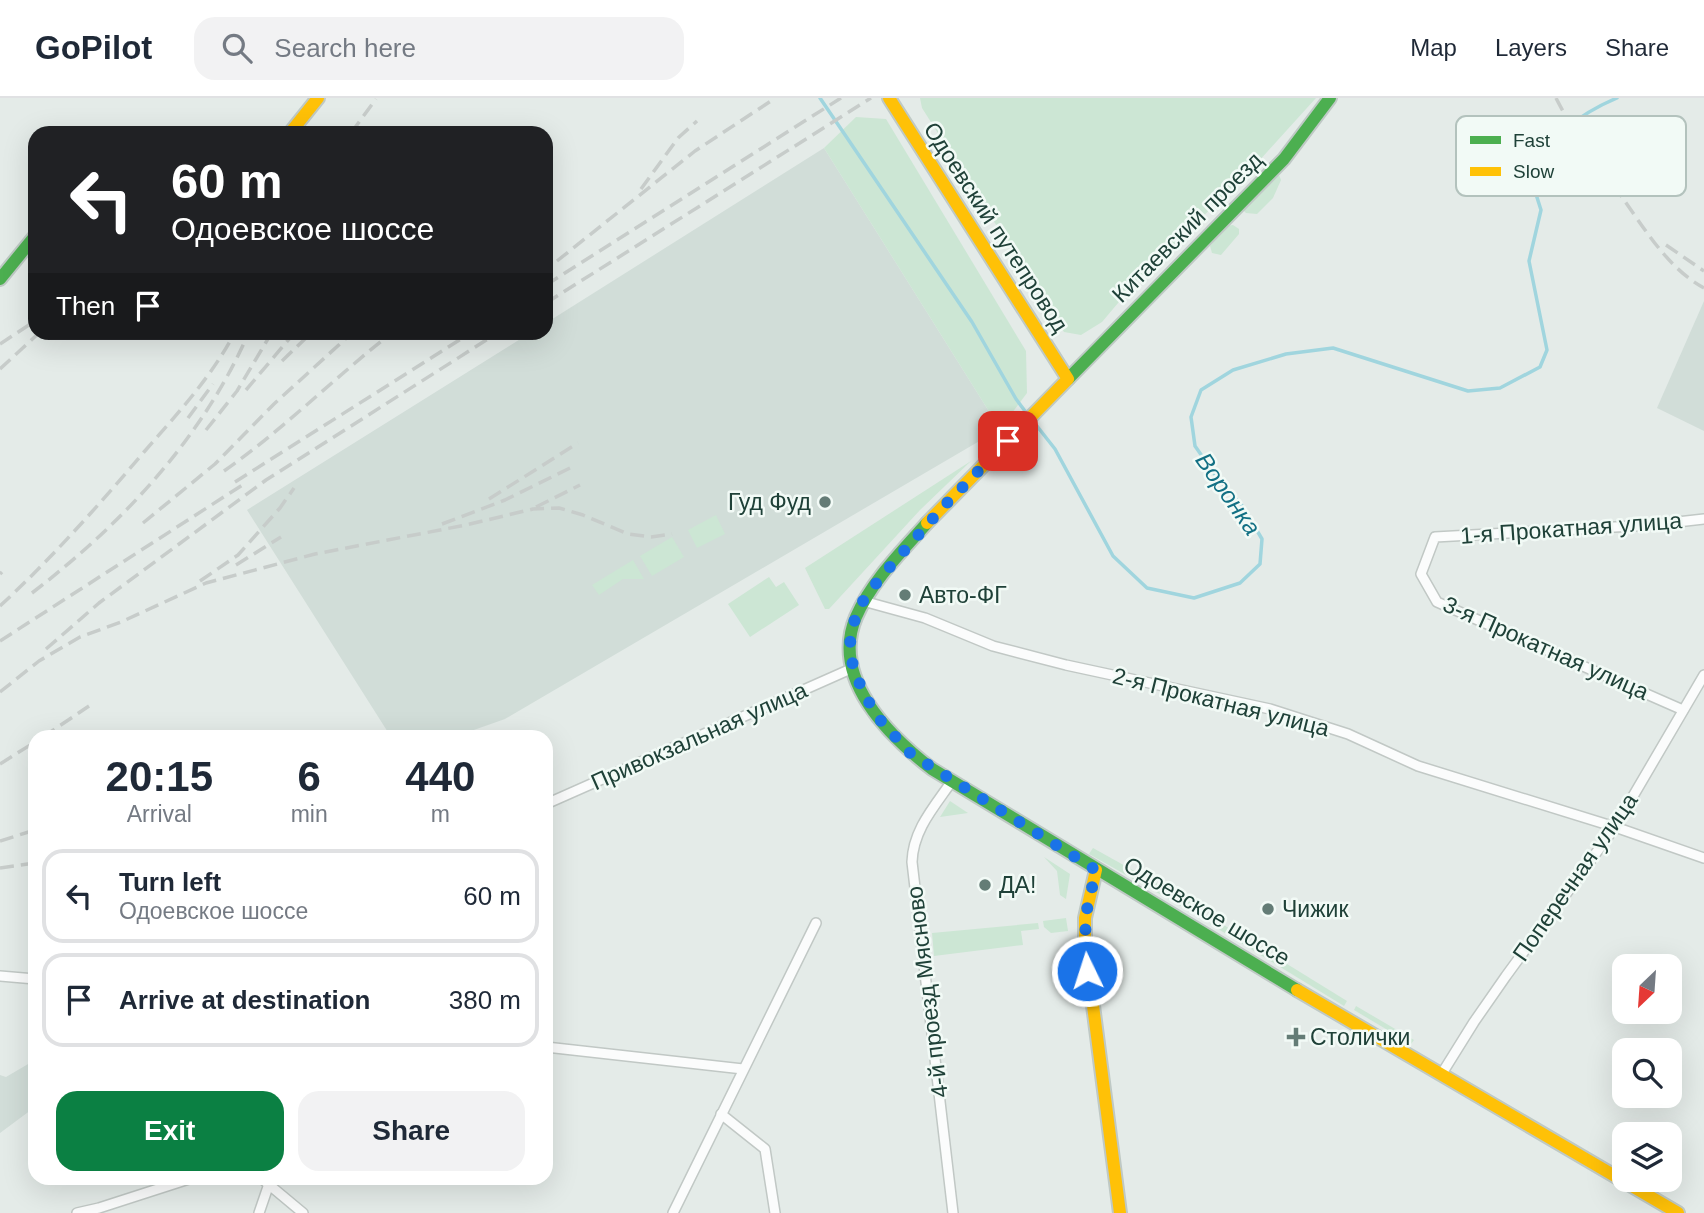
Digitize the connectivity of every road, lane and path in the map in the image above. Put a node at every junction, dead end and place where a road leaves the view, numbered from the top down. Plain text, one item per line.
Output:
1 (318, 98) edge
2 (889, 98) edge
3 (1330, 98) edge
4 (296, 126) edge
5 (28, 244) edge
6 (0, 278) edge
7 (1068, 379) junction
8 (1704, 519) edge
9 (1421, 574) joint
10 (863, 601) junction
11 (853, 668) junction
12 (1704, 675) edge
13 (1683, 710) junction
14 (952, 781) junction
15 (553, 801) edge
16 (1615, 827) junction
17 (1704, 858) edge
18 (1096, 870) junction
19 (816, 923) dead end
20 (0, 976) edge
21 (28, 978) edge
22 (553, 1048) edge
23 (743, 1069) junction
24 (1441, 1075) junction
25 (721, 1114) junction
26 (170, 1185) edge
27 (266, 1185) edge
28 (272, 1185) edge
29 (1673, 1212) edge
30 (77, 1213) edge
31 (259, 1213) edge
32 (303, 1213) edge
33 (673, 1213) edge
34 (775, 1213) edge
35 (953, 1213) edge
36 (1121, 1213) edge

1 - 4 main road
2 - 7 main road, Одоевский путепровод
3 - 7 main road, Китаевский проезд
5 - 6 main road
7 - 10 main road, Одоевское шоссе
8 - 9 street, 1-я Прокатная улица
9 - 13 street, 3-я Прокатная улица
10 - 11 main road, Одоевское шоссе
10 - 16 street, 2-я Прокатная улица
11 - 14 main road, Одоевское шоссе
11 - 15 street, Привокзальная улица
12 - 13 street, Поперечная улица
13 - 16 street, Поперечная улица
14 - 18 main road, Одоевское шоссе
14 - 35 street, 4-й проезд Мясново
16 - 17 street, 2-я Прокатная улица
16 - 24 street, Поперечная улица
18 - 24 main road, Одоевское шоссе
18 - 36 main road
19 - 23 street
20 - 21 street
22 - 23 street
23 - 25 street
24 - 29 main road, Одоевское шоссе
25 - 33 street
25 - 34 street
26 - 30 street
27 - 31 street
28 - 32 street

